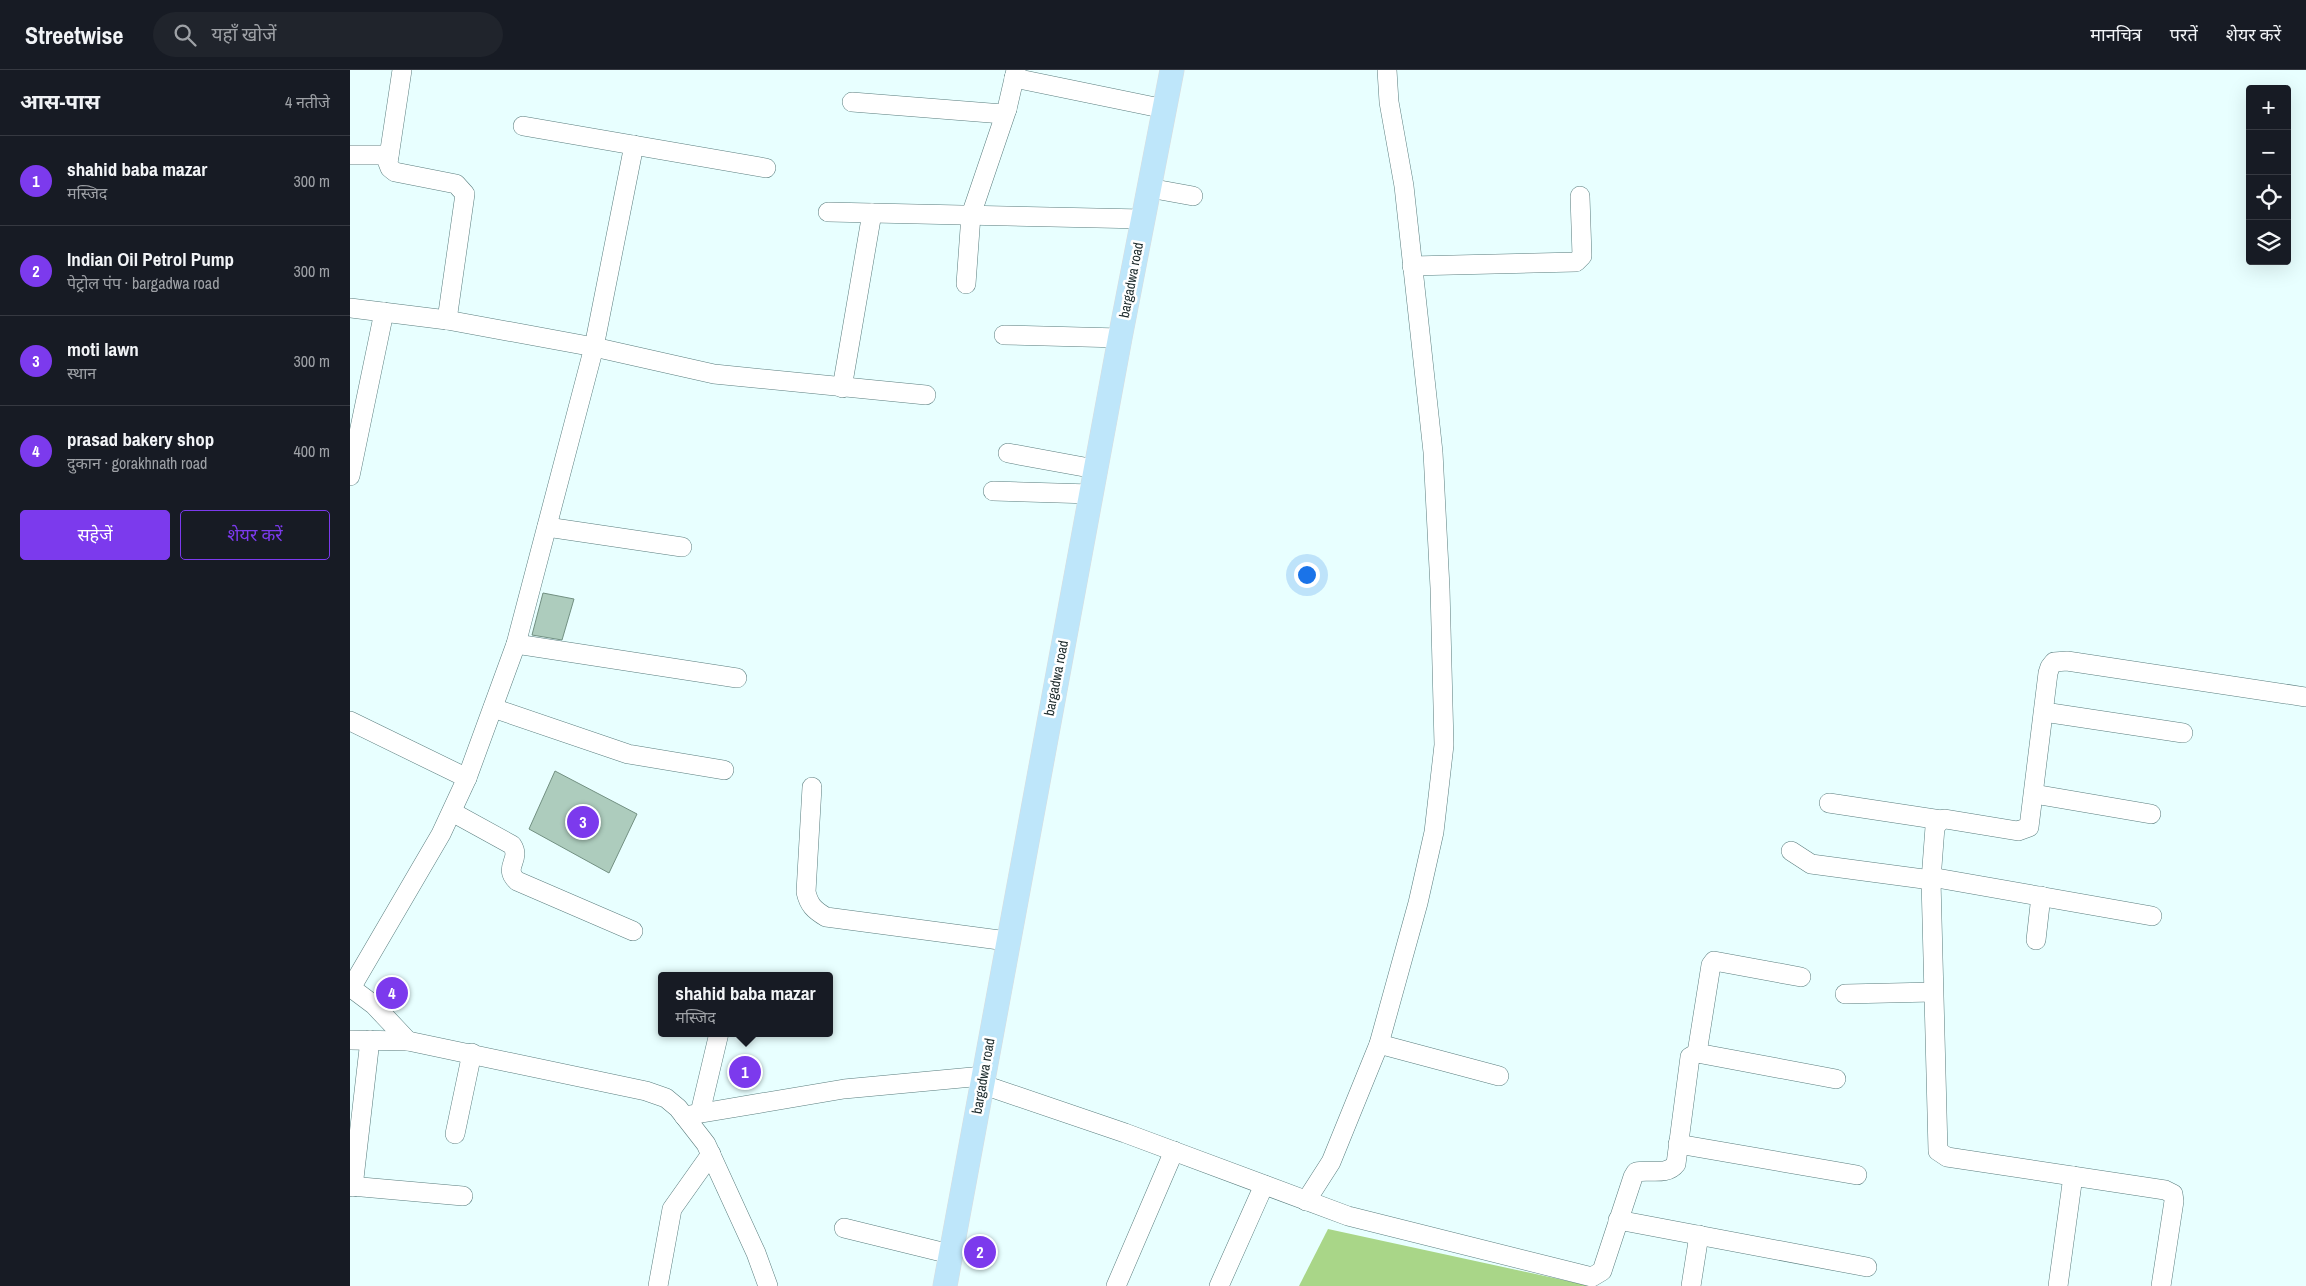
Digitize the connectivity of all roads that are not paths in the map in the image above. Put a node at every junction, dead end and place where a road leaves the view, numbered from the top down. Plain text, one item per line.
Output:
1 (402, 70) edge
2 (1172, 70) edge
3 (1387, 70) edge
4 (1015, 74) edge
5 (852, 102) dead end
6 (1007, 109) junction
7 (1165, 109) junction
8 (523, 126) dead end
9 (634, 145) junction
10 (350, 155) edge
11 (389, 155) junction
12 (766, 168) dead end
13 (1149, 188) junction
14 (1193, 196) dead end
15 (1580, 196) dead end
16 (828, 212) dead end
17 (872, 213) junction
18 (971, 215) junction
19 (1143, 219) junction
20 (1412, 266) junction
21 (966, 284) dead end
22 (350, 308) edge
23 (384, 312) junction
24 (447, 320) junction
25 (1004, 335) dead end
26 (1120, 338) junction
27 (594, 347) junction
28 (842, 388) junction
29 (926, 395) dead end
30 (1008, 452) dead end
31 (1095, 469) junction
32 (350, 476) edge
33 (993, 491) dead end
34 (1091, 494) junction
35 (546, 527) junction
36 (682, 547) dead end
37 (516, 644) junction
38 (736, 678) dead end
39 (2306, 697) edge
40 (493, 708) junction
41 (2044, 712) junction
42 (350, 721) edge
43 (2184, 733) dead end
44 (724, 770) dead end
45 (467, 778) junction
46 (812, 788) dead end
47 (2034, 794) junction
48 (1828, 803) dead end
49 (452, 812) junction
50 (2151, 814) dead end
51 (1941, 820) junction
52 (1792, 851) dead end
53 (1931, 879) junction
54 (2041, 896) junction
55 (2152, 916) dead end
56 (633, 931) dead end
57 (2036, 940) dead end
58 (1007, 941) junction
59 (1802, 977) dead end
60 (351, 988) edge
61 (1933, 992) junction
62 (1845, 994) dead end
63 (718, 1037) edge
64 (350, 1040) edge
65 (370, 1040) junction
66 (408, 1041) junction
67 (1379, 1044) junction
68 (472, 1053) junction
69 (1697, 1053) junction
70 (1498, 1076) dead end
71 (1836, 1078) dead end
72 (982, 1080) junction
73 (692, 1115) junction
74 (455, 1134) dead end
75 (1678, 1144) junction
76 (1174, 1151) junction
77 (711, 1154) junction
78 (1857, 1175) dead end
79 (2073, 1176) junction
80 (1264, 1185) junction
81 (351, 1187) edge
82 (463, 1196) dead end
83 (1306, 1201) junction
84 (1618, 1220) junction
85 (844, 1228) dead end
86 (1699, 1235) junction
87 (950, 1254) junction
88 (1867, 1267) dead end
89 (658, 1286) edge
90 (768, 1286) edge
91 (945, 1286) edge
92 (1116, 1286) edge
93 (1220, 1286) edge
94 (1691, 1286) edge
95 (2058, 1286) edge
96 (2165, 1286) edge

1 - 11 street
2 - 7 main road, bargadwa road
3 - 20 street
4 - 6 street
4 - 7 street
5 - 6 street
6 - 18 street
7 - 13 main road, bargadwa road
8 - 9 street
9 - 12 street
9 - 27 street
10 - 11 street
11 - 24 street
13 - 14 street
13 - 19 main road, bargadwa road
15 - 20 street
16 - 17 street
17 - 18 street
17 - 28 street
18 - 19 street
18 - 21 street
19 - 26 main road, bargadwa road
20 - 67 street
22 - 23 street
23 - 24 street
23 - 32 street
24 - 27 street
25 - 26 street
26 - 31 main road, bargadwa road
27 - 28 street
27 - 35 street
28 - 29 street
30 - 31 street
31 - 34 main road, bargadwa road
33 - 34 street
34 - 58 main road, bargadwa road
35 - 36 street
35 - 37 street
37 - 38 street
37 - 40 street
39 - 41 street
40 - 44 street
40 - 45 street
41 - 43 street
41 - 47 street
42 - 45 street
45 - 49 street
46 - 58 street
47 - 50 street
47 - 51 street
48 - 51 street
49 - 56 street
49 - 60 street
51 - 53 street
52 - 53 street
53 - 54 street
53 - 61 street
54 - 55 street
54 - 57 street
58 - 72 main road, bargadwa road
59 - 69 street
60 - 66 street
61 - 62 street
61 - 79 street
63 - 73 street
64 - 65 street
65 - 66 street
65 - 81 street
66 - 68 street
67 - 70 street
67 - 83 street
68 - 73 street
68 - 74 street
69 - 71 street
69 - 75 street
72 - 73 street
72 - 76 street
72 - 87 main road, bargadwa road
73 - 77 street
75 - 78 street
75 - 84 street
76 - 80 street
76 - 92 street
77 - 89 street
77 - 90 street
79 - 95 street
79 - 96 street
80 - 83 street
80 - 93 street
81 - 82 street
83 - 84 street
84 - 86 street
85 - 87 street
86 - 88 street
86 - 94 street
87 - 91 main road, bargadwa road

